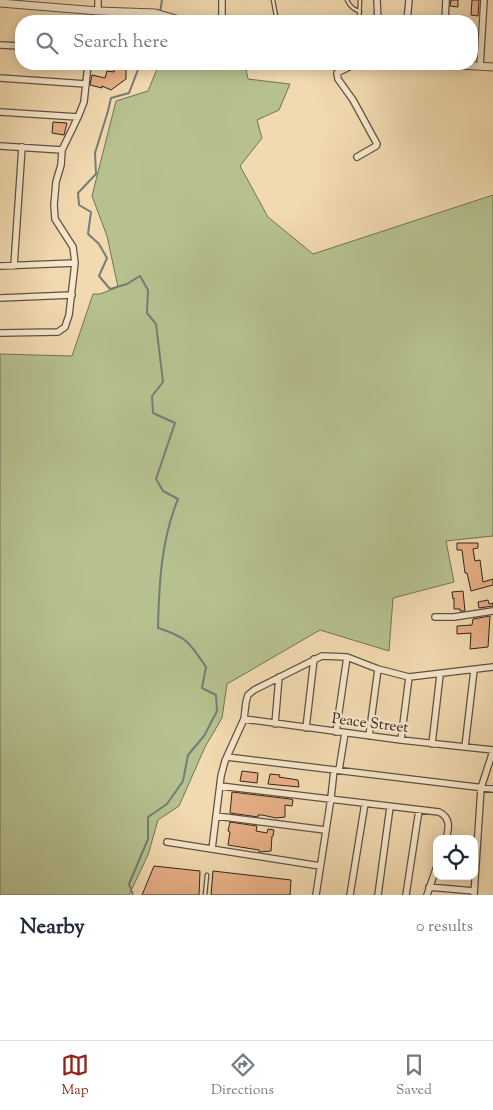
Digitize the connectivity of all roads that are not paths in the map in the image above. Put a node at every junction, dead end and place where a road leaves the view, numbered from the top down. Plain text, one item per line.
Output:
1 (98, 0) edge
2 (222, 0) edge
3 (273, 0) edge
4 (347, 0) edge
5 (360, 0) edge
6 (376, 0) edge
7 (409, 0) edge
8 (446, 0) edge
9 (484, 0) edge
10 (0, 3) edge
11 (98, 11) junction
12 (360, 12) junction
13 (162, 15) edge
14 (222, 15) edge
15 (277, 15) edge
16 (360, 15) edge
17 (377, 15) edge
18 (408, 15) edge
19 (445, 15) edge
20 (0, 45) edge
21 (15, 46) edge
22 (480, 66) joint
23 (493, 67) edge
24 (87, 70) edge
25 (343, 70) edge
26 (0, 78) edge
27 (86, 84) junction
28 (0, 112) edge
29 (78, 117) junction
30 (0, 146) edge
31 (22, 147) junction
32 (62, 150) junction
33 (357, 157) dead end
34 (76, 263) junction
35 (0, 266) edge
36 (14, 266) junction
37 (72, 295) junction
38 (0, 298) edge
39 (0, 333) edge
40 (493, 610) edge
41 (435, 617) dead end
42 (347, 657) junction
43 (314, 659) junction
44 (493, 667) edge
45 (378, 669) junction
46 (474, 670) junction
47 (440, 675) junction
48 (279, 677) junction
49 (409, 677) junction
50 (244, 719) junction
51 (275, 724) junction
52 (306, 728) junction
53 (336, 732) junction
54 (345, 733) junction
55 (369, 736) junction
56 (401, 740) junction
57 (432, 744) junction
58 (465, 747) junction
59 (493, 751) edge
60 (227, 757) junction
61 (336, 770) junction
62 (220, 786) junction
63 (481, 788) junction
64 (493, 790) edge
65 (331, 798) junction
66 (365, 803) junction
67 (390, 806) junction
68 (419, 810) junction
69 (216, 816) junction
70 (326, 830) junction
71 (446, 835) edge
72 (167, 842) dead end
73 (212, 849) junction
74 (320, 866) junction
75 (207, 875) dead end
76 (433, 876) edge
77 (429, 887) junction
78 (474, 893) edge
79 (206, 895) edge
80 (316, 895) edge
81 (350, 895) edge
82 (378, 895) edge
83 (406, 895) edge
84 (427, 895) edge

1 - 11 street
2 - 14 street
3 - 15 lane
4 - 12 lane
5 - 12 lane
6 - 17 street
7 - 18 street
8 - 19 street
9 - 22 street
10 - 11 street
11 - 13 street
12 - 16 lane
20 - 21 street
22 - 23 street
24 - 27 street
25 - 33 street
26 - 27 street
27 - 29 street
28 - 29 street
29 - 32 street
30 - 31 street
31 - 32 street
31 - 36 street
32 - 34 street
34 - 36 street
34 - 37 street
35 - 36 street
37 - 38 street
37 - 39 street
40 - 41 street
42 - 43 street
42 - 45 street
42 - 53 street
43 - 48 street
43 - 52 street
44 - 46 street
45 - 49 street
45 - 55 street
46 - 47 street
46 - 58 street
47 - 49 street
47 - 57 street
48 - 50 street
48 - 51 street
49 - 56 street
50 - 51 street, Peace Street
50 - 60 street
51 - 52 street, Peace Street
52 - 53 street, Peace Street
53 - 54 street, Peace Street
54 - 55 street, Peace Street
54 - 61 street
55 - 56 street, Peace Street
56 - 57 street, Peace Street
57 - 58 street, Peace Street
58 - 59 street, Peace Street
59 - 63 street
60 - 61 street
60 - 62 street
61 - 63 street
61 - 65 street
62 - 65 street
62 - 69 street
63 - 64 street
63 - 78 street
65 - 66 street
65 - 70 street
66 - 67 street
66 - 81 street
67 - 68 street
67 - 82 street
68 - 71 street
68 - 83 street
69 - 70 street
69 - 73 street
70 - 74 street
72 - 73 street
73 - 74 street
74 - 80 street
75 - 79 lane
76 - 77 street
77 - 78 street
77 - 84 street

